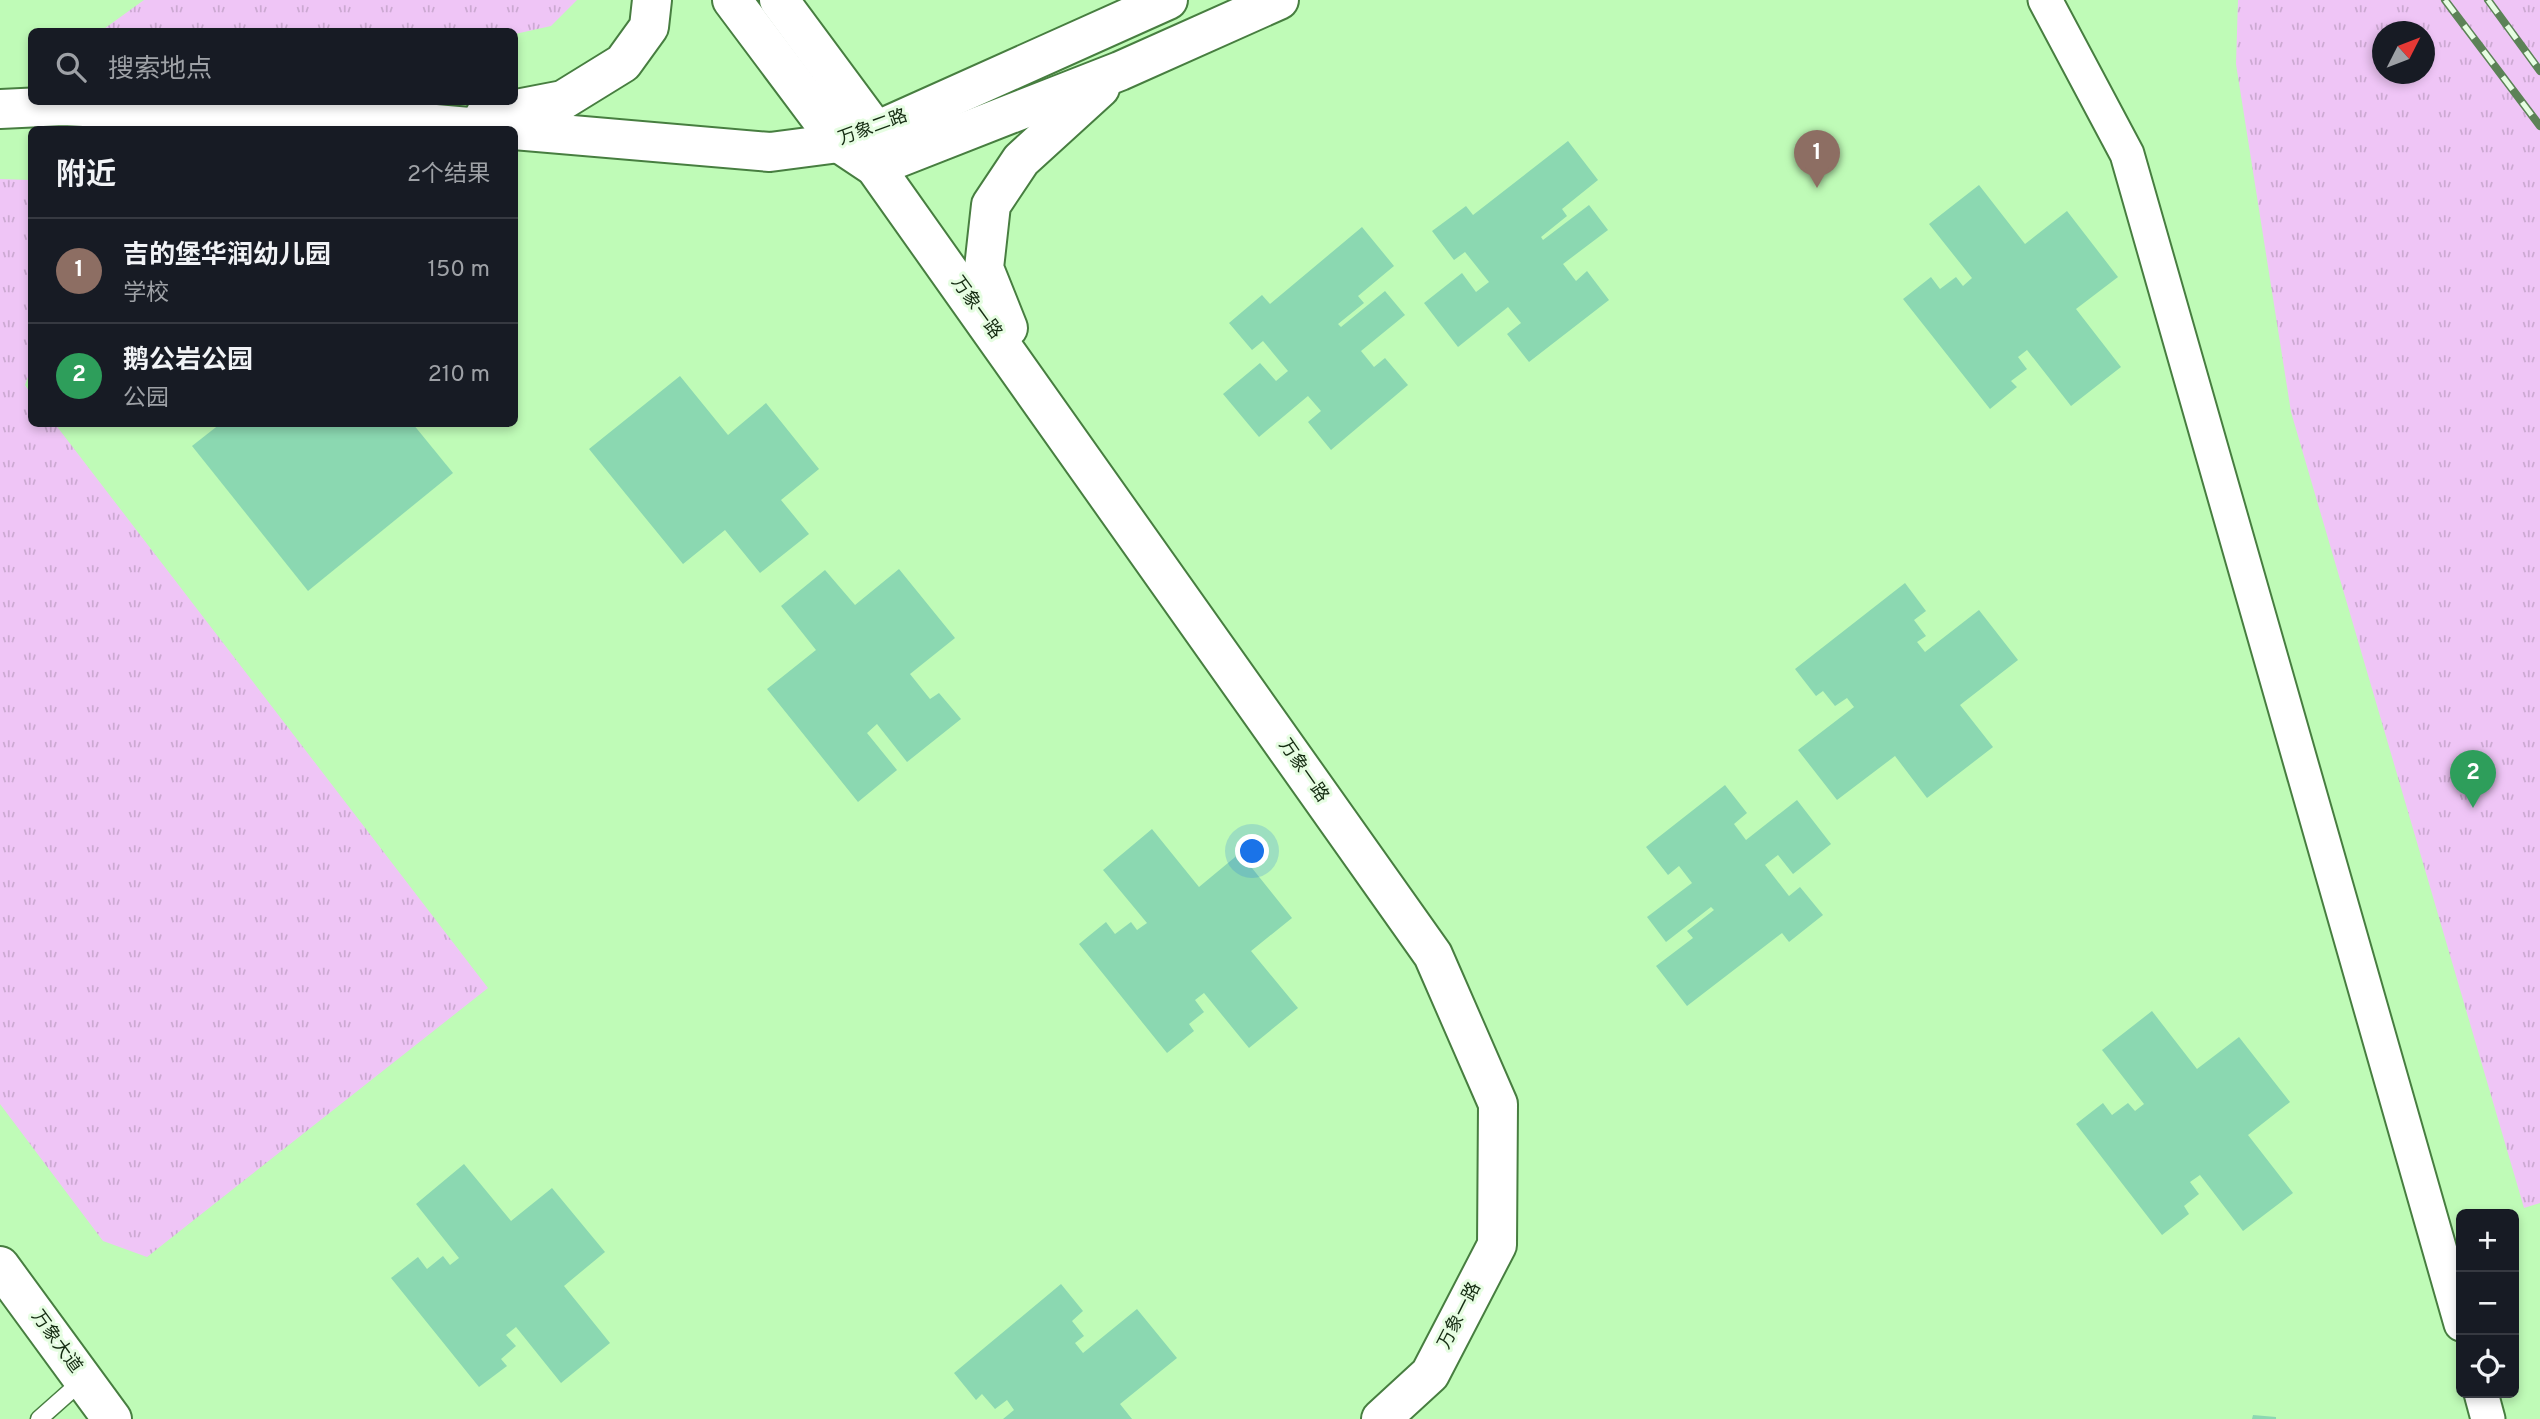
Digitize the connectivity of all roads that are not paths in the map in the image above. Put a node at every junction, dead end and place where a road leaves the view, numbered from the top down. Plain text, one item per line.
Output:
1 (652, 0) edge
2 (732, 0) edge
3 (779, 0) edge
4 (1168, 0) edge
5 (1279, 0) edge
6 (2045, 0) edge
7 (1120, 71) junction
8 (0, 109) edge
9 (435, 124) junction
10 (458, 126) edge
11 (518, 130) edge
12 (839, 143) junction
13 (875, 149) junction
14 (1031, 386) junction
15 (0, 1266) edge
16 (2456, 1306) edge
17 (83, 1380) junction
18 (2482, 1398) edge
19 (39, 1419) edge
20 (112, 1419) edge
21 (1381, 1419) edge
22 (2488, 1419) edge

1 - 9 street
2 - 12 street
3 - 13 street, 万象一路
4 - 13 street, 万象二路
5 - 7 street, 万象二路
6 - 16 street
7 - 13 street, 万象二路
7 - 14 street
8 - 9 street
9 - 10 street
11 - 12 street, 万象二路
12 - 13 street, 万象二路
13 - 14 street, 万象一路
14 - 21 street, 万象一路
15 - 17 street, 万象大道
17 - 19 lane
17 - 20 street, 万象大道
18 - 22 street

